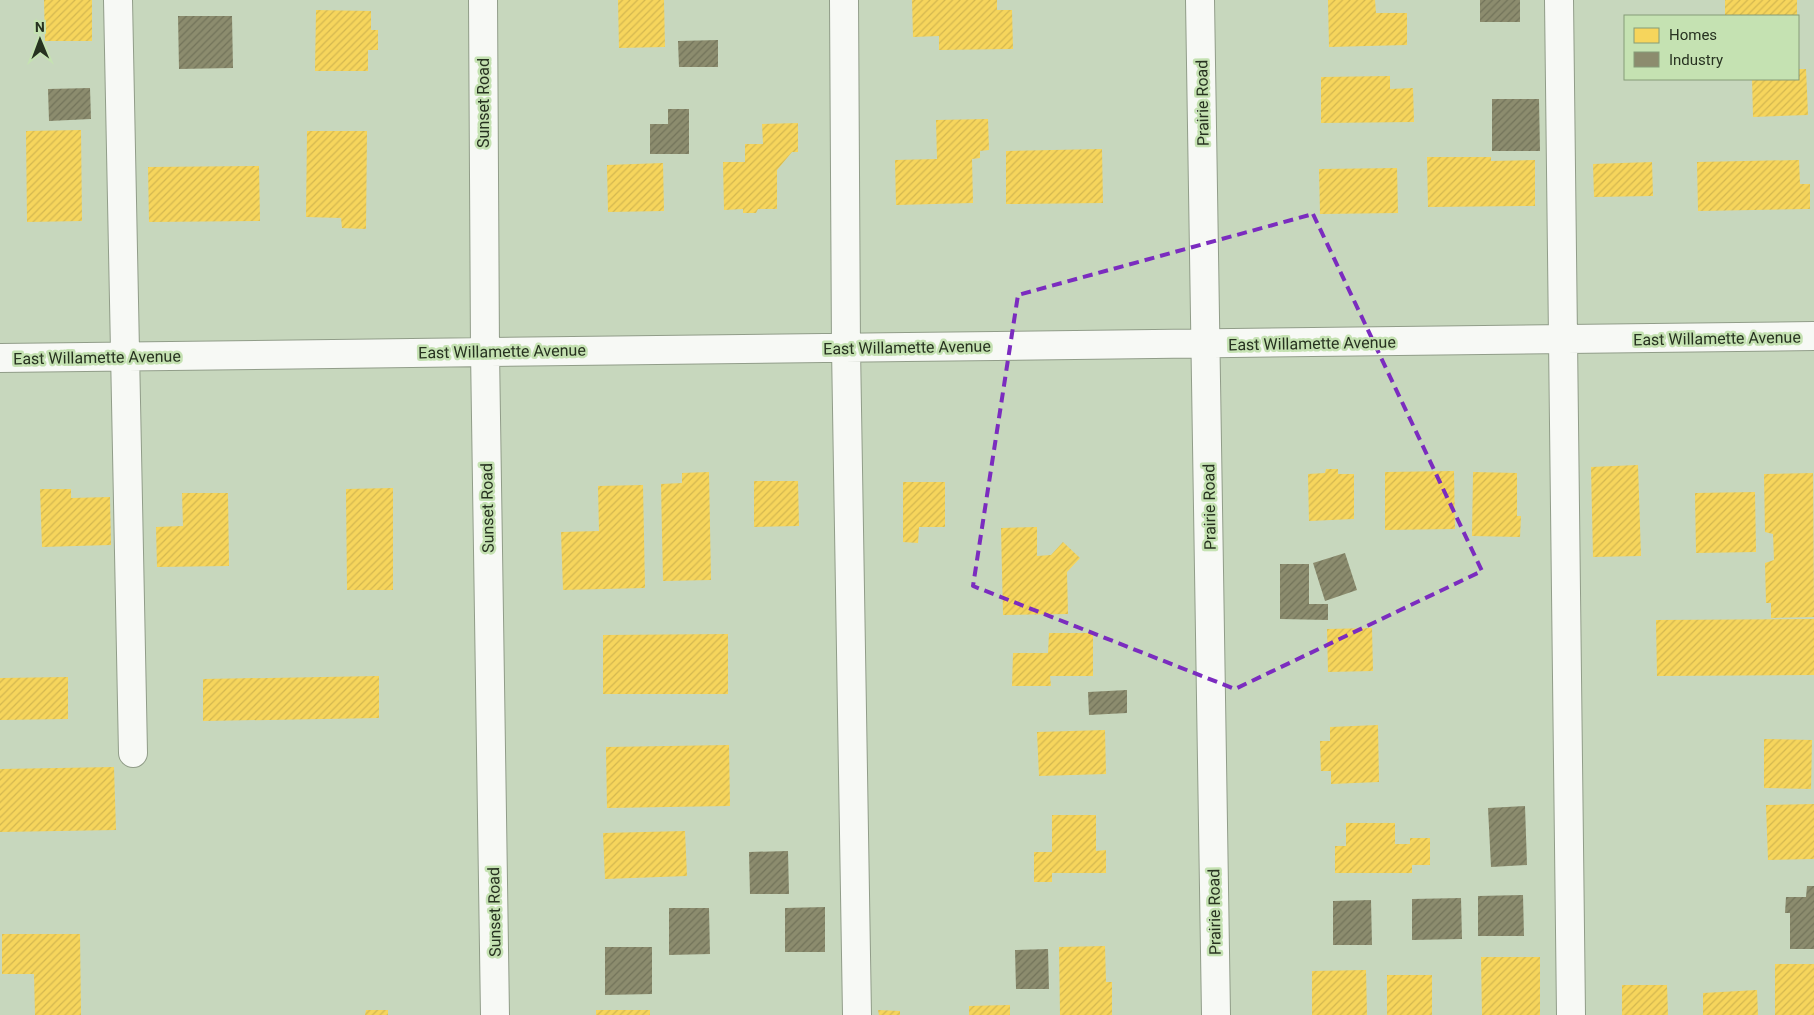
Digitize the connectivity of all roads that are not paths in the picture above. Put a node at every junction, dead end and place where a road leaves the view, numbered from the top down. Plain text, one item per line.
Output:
1 (118, 0) edge
2 (483, 0) edge
3 (844, 0) edge
4 (1200, 0) edge
5 (1559, 0) edge
6 (1814, 336) edge
7 (1564, 340) junction
8 (1206, 345) junction
9 (846, 348) junction
10 (485, 351) junction
11 (125, 356) junction
12 (0, 358) edge
13 (133, 753) dead end
14 (495, 1015) edge
15 (857, 1015) edge
16 (1216, 1015) edge
17 (1571, 1015) edge

1 - 11 street
2 - 10 street, Sunset Road
3 - 9 street
4 - 8 street, Prairie Road
5 - 7 street
6 - 7 street, East Willamette Avenue
7 - 8 street, East Willamette Avenue
7 - 17 street
8 - 9 street, East Willamette Avenue
8 - 16 street, Prairie Road
9 - 10 street, East Willamette Avenue
9 - 15 street
10 - 11 street, East Willamette Avenue
10 - 14 street, Sunset Road
11 - 12 street, East Willamette Avenue
11 - 13 street

